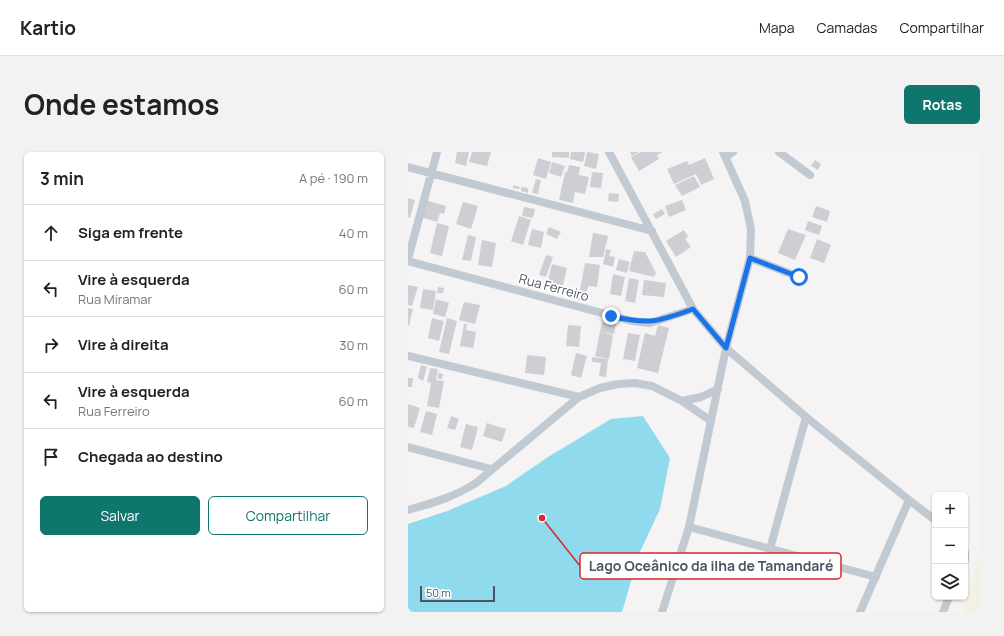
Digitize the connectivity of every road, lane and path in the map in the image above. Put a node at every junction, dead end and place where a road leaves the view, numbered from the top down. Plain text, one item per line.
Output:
1 (437, 152) edge
2 (609, 152) edge
3 (779, 152) edge
4 (727, 154) edge
5 (408, 167) edge
6 (432, 173) junction
7 (810, 174) dead end
8 (652, 231) junction
9 (750, 258) junction
10 (408, 260) edge
11 (799, 277) dead end
12 (693, 309) junction
13 (726, 348) junction
14 (408, 356) edge
15 (718, 389) junction
16 (578, 396) junction
17 (682, 401) junction
18 (806, 417) junction
19 (711, 421) junction
20 (408, 448) edge
21 (491, 469) junction
22 (908, 500) junction
23 (408, 510) edge
24 (932, 518) edge
25 (689, 527) junction
26 (770, 549) junction
27 (876, 577) junction
28 (948, 600) edge
29 (663, 612) edge
30 (860, 612) edge
31 (943, 612) edge

1 - 6 street
2 - 8 street
3 - 7 street
4 - 9 street
5 - 6 street
6 - 8 street
6 - 10 street
8 - 12 street
9 - 11 street
9 - 13 street
10 - 12 street, Rua Ferreiro
12 - 13 street
13 - 15 street
13 - 18 street
14 - 16 street
15 - 17 street
15 - 19 street
16 - 17 street
16 - 21 street
17 - 19 street
18 - 22 street
18 - 26 street
19 - 25 street
20 - 21 street
21 - 23 street
22 - 24 street
22 - 27 street
25 - 26 street
25 - 29 street
26 - 27 street
27 - 30 street
28 - 31 street

